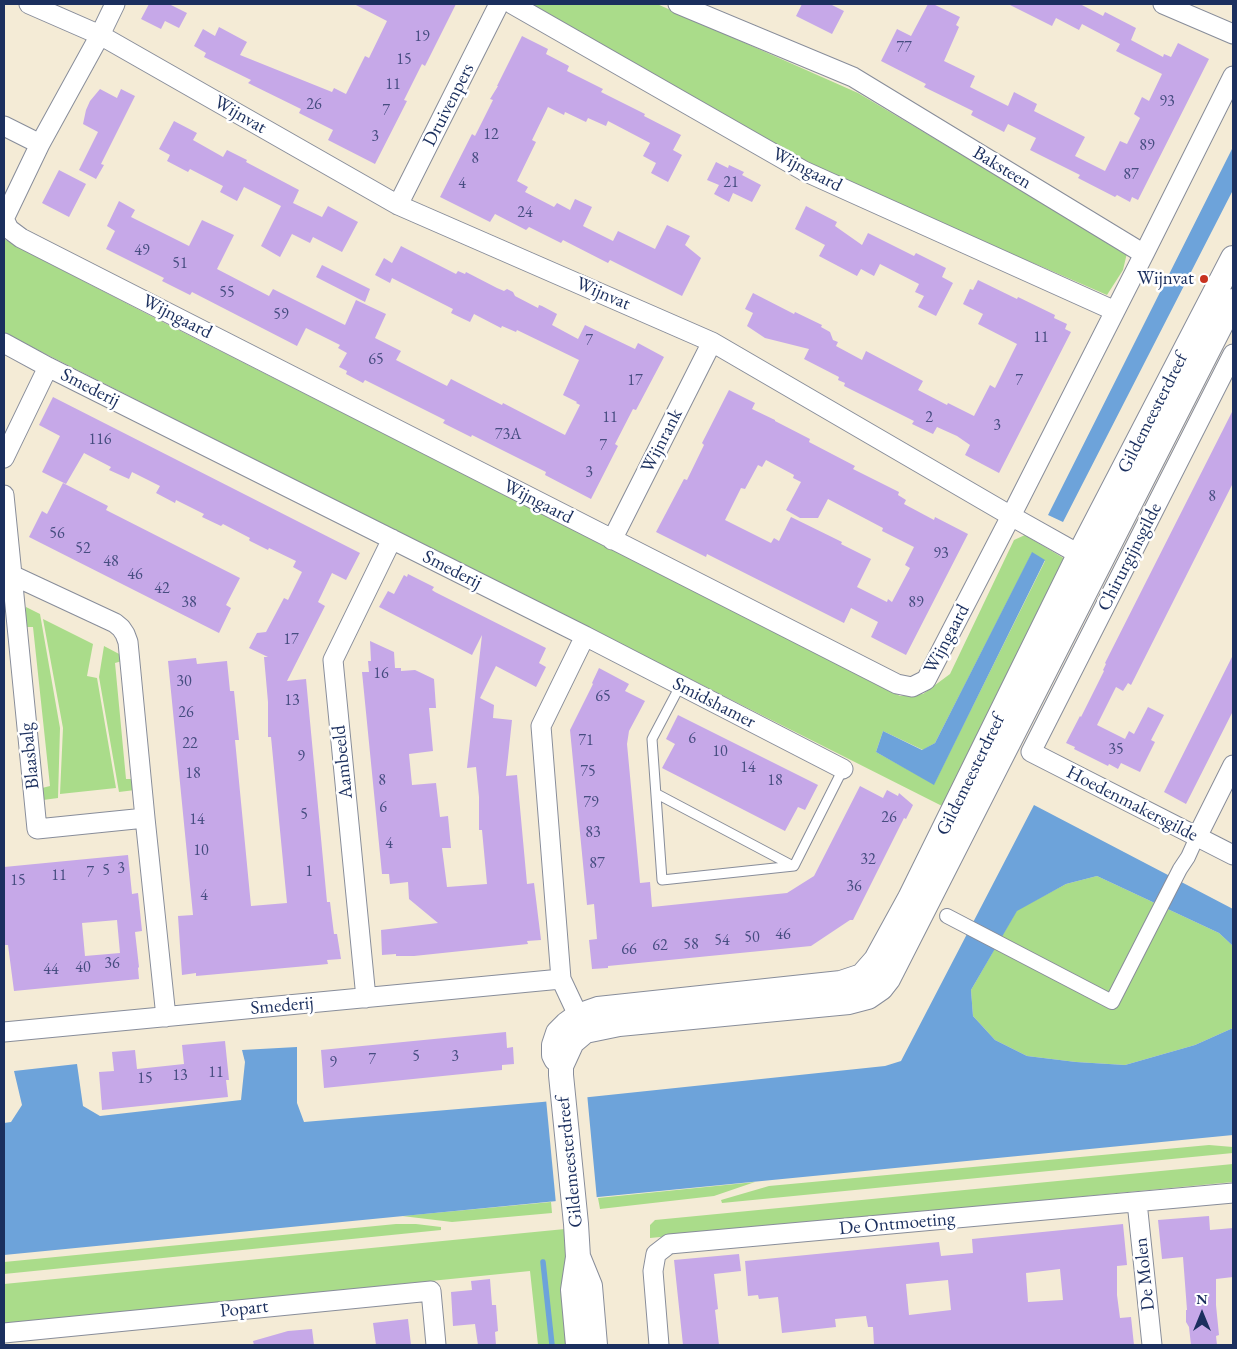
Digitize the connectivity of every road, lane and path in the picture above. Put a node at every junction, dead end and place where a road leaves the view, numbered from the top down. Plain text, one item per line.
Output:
1 (30, 4) edge
2 (115, 4) edge
3 (499, 4) edge
4 (512, 4) edge
5 (678, 4) edge
6 (1163, 4) edge
7 (1233, 34) edge
8 (100, 35) junction
9 (1233, 76) edge
10 (4, 126) edge
11 (40, 144) junction
12 (398, 205) junction
13 (1144, 254) junction
14 (1233, 258) edge
15 (1233, 301) edge
16 (1115, 311) junction
17 (712, 342) junction
18 (4, 343) edge
19 (1199, 346) junction
20 (1232, 360) edge
21 (48, 367) junction
22 (4, 458) edge
23 (4, 494) edge
24 (1011, 516) junction
25 (392, 539) junction
26 (612, 540) junction
27 (1089, 560) junction
28 (12, 575) junction
29 (585, 636) junction
30 (680, 686) junction
31 (1031, 752) joint
32 (1233, 765) edge
33 (843, 769) joint
34 (657, 794) junction
35 (144, 818) junction
36 (1197, 837) junction
37 (1233, 855) edge
38 (794, 866) junction
39 (953, 919) dead end
40 (561, 980) junction
41 (366, 998) junction
42 (166, 1017) junction
43 (582, 1024) junction
44 (4, 1032) edge
45 (1233, 1193) edge
46 (1137, 1202) junction
47 (578, 1257) junction
48 (4, 1332) edge
49 (436, 1345) edge
50 (578, 1345) edge
51 (596, 1345) edge
52 (659, 1345) edge
53 (1152, 1345) edge

1 - 8 street, Wijnvat
2 - 8 street, Wijngaard
3 - 12 street, Druivenpers
4 - 16 street, Wijngaard
5 - 13 street, Baksteen
6 - 7 street
8 - 11 street, Wijngaard
8 - 12 street, Wijnvat
9 - 13 street
10 - 11 street
11 - 26 street, Wijngaard
12 - 17 street, Wijnvat
13 - 16 street, Wijngaard
14 - 19 street, Gildemeesterdreef
15 - 19 street, Gildemeesterdreef
16 - 24 street, Wijngaard
17 - 24 street, Wijnvat
17 - 26 street, Wijnrank
18 - 21 street, Smederij
19 - 20 street
19 - 27 street, Gildemeesterdreef
20 - 31 street, Chirurgijnsgilde
21 - 22 street
21 - 25 street, Smederij
23 - 28 street, Blaasbalg
24 - 26 street, Wijngaard
24 - 27 street, Wijnvat
25 - 29 street, Smederij
25 - 41 street, Aambeeld
27 - 43 street, Gildemeesterdreef
28 - 35 street
28 - 35 street, Blaasbalg
29 - 30 street, Smidshamer
29 - 40 street
30 - 33 street, Smidshamer
30 - 34 lane
31 - 36 street, Hoedenmakersgilde
32 - 36 street
33 - 38 lane
34 - 38 lane
34 - 38 lane
35 - 42 street
36 - 37 street, Hoedenmakersgilde
36 - 39 street
40 - 41 street, Smederij
40 - 43 street
41 - 42 street, Smederij
42 - 44 street, Smederij
43 - 47 street, Gildemeesterdreef
45 - 46 street, De Ontmoeting
46 - 52 street, De Ontmoeting
46 - 53 street, De Molen
47 - 50 street, Gildemeesterdreef
47 - 51 street, Gildemeesterdreef
48 - 49 street, Popart

